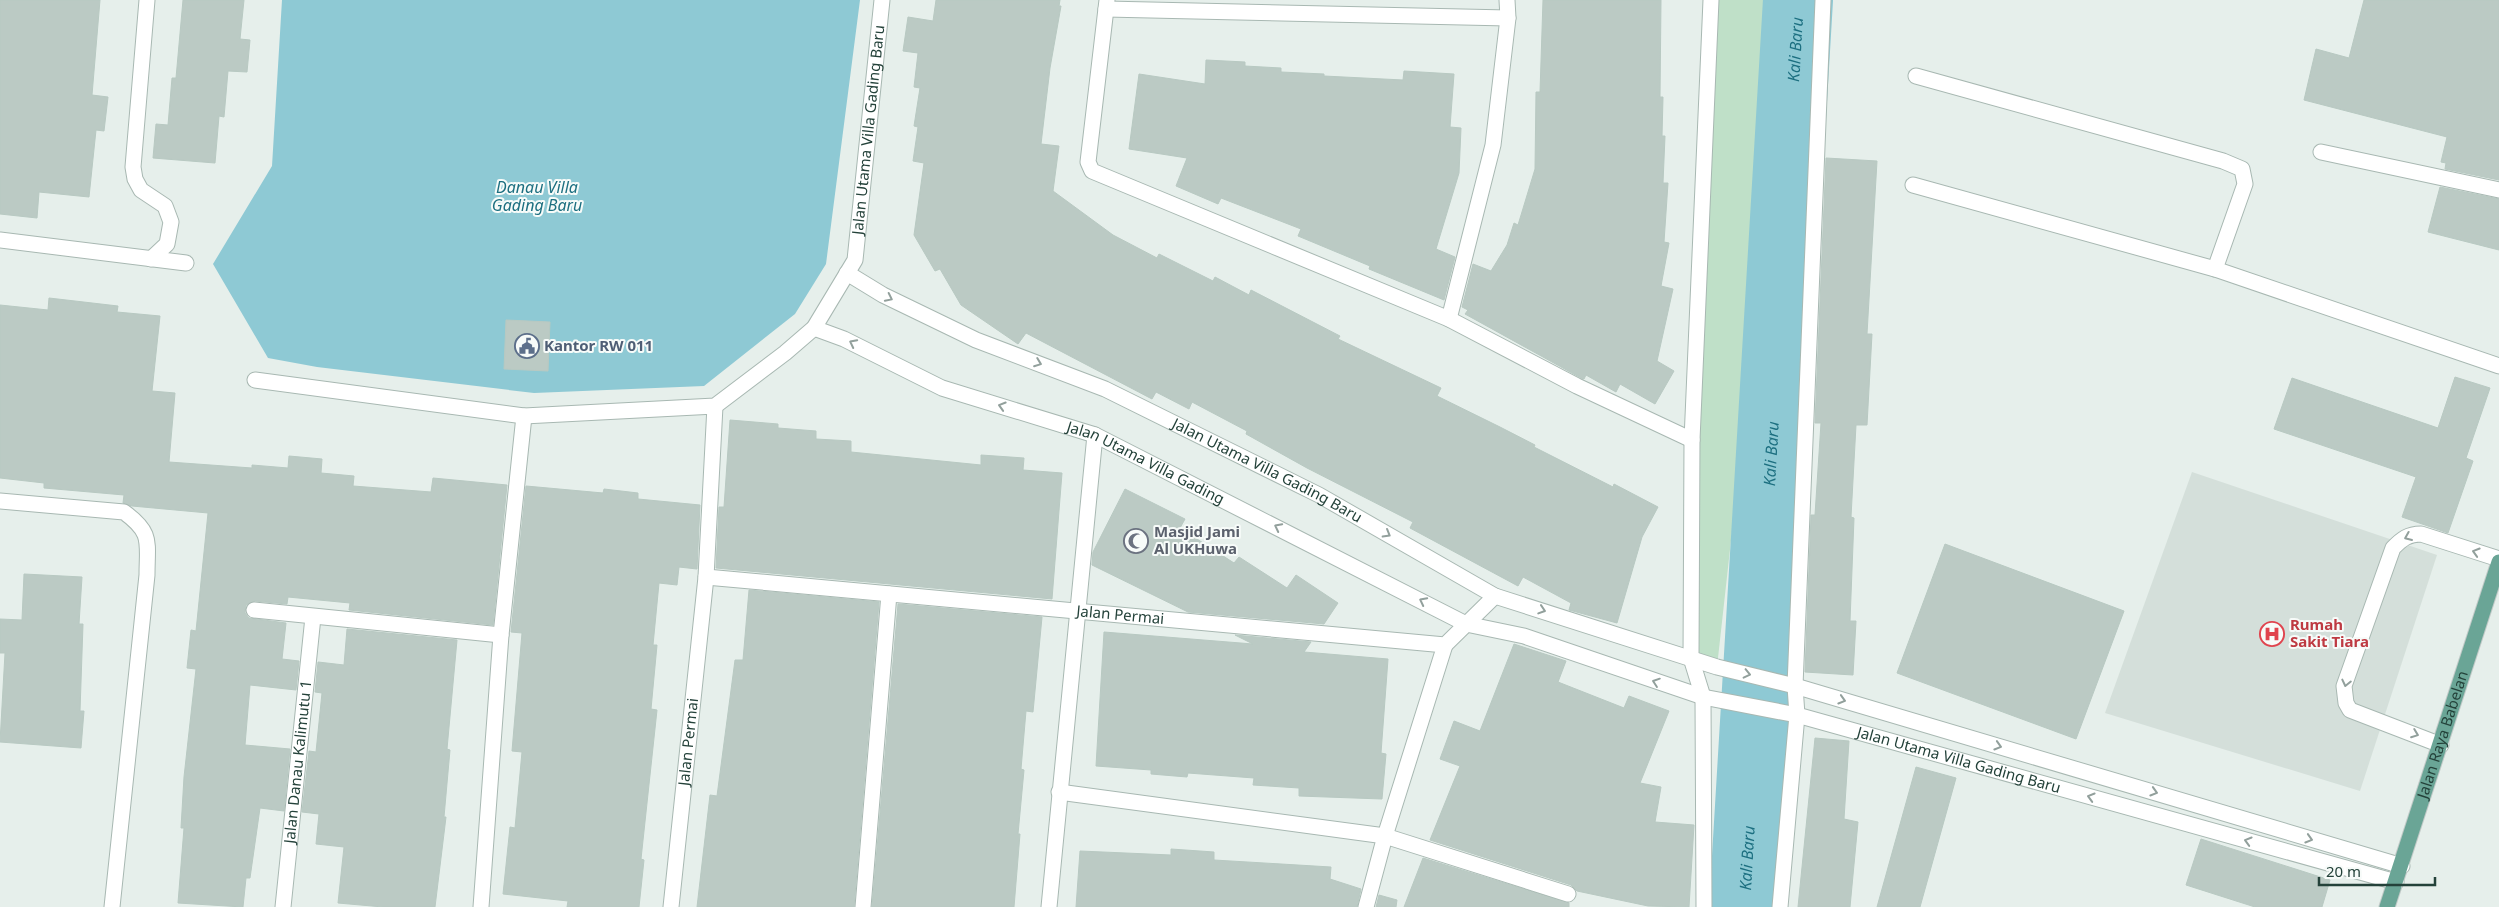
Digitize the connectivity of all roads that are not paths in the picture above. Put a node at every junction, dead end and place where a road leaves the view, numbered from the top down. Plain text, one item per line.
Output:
1 (147, 0) edge
2 (882, 0) edge
3 (1507, 0) edge
4 (1712, 0) edge
5 (1823, 0) edge
6 (1107, 4) edge
7 (1508, 18) junction
8 (1916, 76) dead end
9 (2321, 152) dead end
10 (1913, 185) dead end
11 (2499, 190) edge
12 (0, 240) edge
13 (151, 258) junction
14 (186, 263) dead end
15 (2215, 269) junction
16 (847, 273) junction
17 (1448, 319) junction
18 (814, 328) junction
19 (2499, 366) edge
20 (255, 380) dead end
21 (715, 406) junction
22 (524, 416) junction
23 (1095, 435) junction
24 (1692, 440) junction
25 (0, 502) edge
26 (2499, 561) edge
27 (706, 577) junction
28 (888, 594) junction
29 (1495, 596) junction
30 (254, 610) dead end
31 (1079, 613) junction
32 (313, 617) junction
33 (1466, 624) junction
34 (501, 635) junction
35 (1445, 645) junction
36 (1691, 658) junction
37 (1795, 686) junction
38 (1703, 697) junction
39 (1797, 714) junction
40 (2441, 745) junction
41 (1059, 792) junction
42 (1385, 836) junction
43 (2402, 866) junction
44 (2396, 882) junction
45 (1568, 894) dead end
46 (112, 907) edge
47 (283, 907) edge
48 (481, 907) edge
49 (672, 907) edge
50 (863, 907) edge
51 (1049, 907) edge
52 (1366, 907) edge
53 (1704, 907) edge
54 (1780, 907) edge
55 (2388, 907) edge

1 - 13 street
2 - 16 street, Jalan Utama Villa Gading Baru
3 - 7 street
4 - 24 street
5 - 37 street
6 - 7 street
6 - 17 street
7 - 17 street
8 - 15 street
9 - 11 street
10 - 15 street
12 - 13 street
13 - 14 street
15 - 19 street
16 - 18 street
16 -> 29 street, Jalan Utama Villa Gading Baru
17 - 24 street
18 - 21 street
23 -> 18 street, Jalan Utama Villa Gading
20 - 22 street
21 - 22 street
21 - 27 street, Jalan Permai
22 - 34 street
23 - 31 street
33 -> 23 street, Jalan Utama Villa Gading
24 - 36 street
25 - 46 street
26 - 40 main road, Jalan Raya Babelan
26 -> 40 street
27 - 28 street, Jalan Permai
27 - 49 street, Jalan Permai
28 - 31 street, Jalan Permai
28 - 50 street
29 - 33 street
29 -> 36 street, Jalan Utama Villa Gading Baru
30 - 32 street
31 - 35 street, Jalan Permai
31 - 41 street
32 - 34 street
32 - 47 street, Jalan Danau Kalimutu 1
33 - 35 street
38 -> 33 street, Jalan Utama Villa Gading Baru
34 - 48 street
35 - 42 street
36 -> 37 street, Jalan Utama Villa Gading Baru
36 - 38 street
37 - 39 street
37 -> 43 street, Jalan Utama Villa Gading Baru
38 - 39 street, Jalan Utama Villa Gading Baru
38 - 53 street
44 -> 39 street, Jalan Utama Villa Gading Baru
39 - 54 street
40 - 43 main road, Jalan Raya Babelan
41 - 42 street
41 - 51 street
42 - 45 street
42 - 52 street
43 - 44 main road, Jalan Raya Babelan
44 - 55 main road, Jalan Raya Babelan

